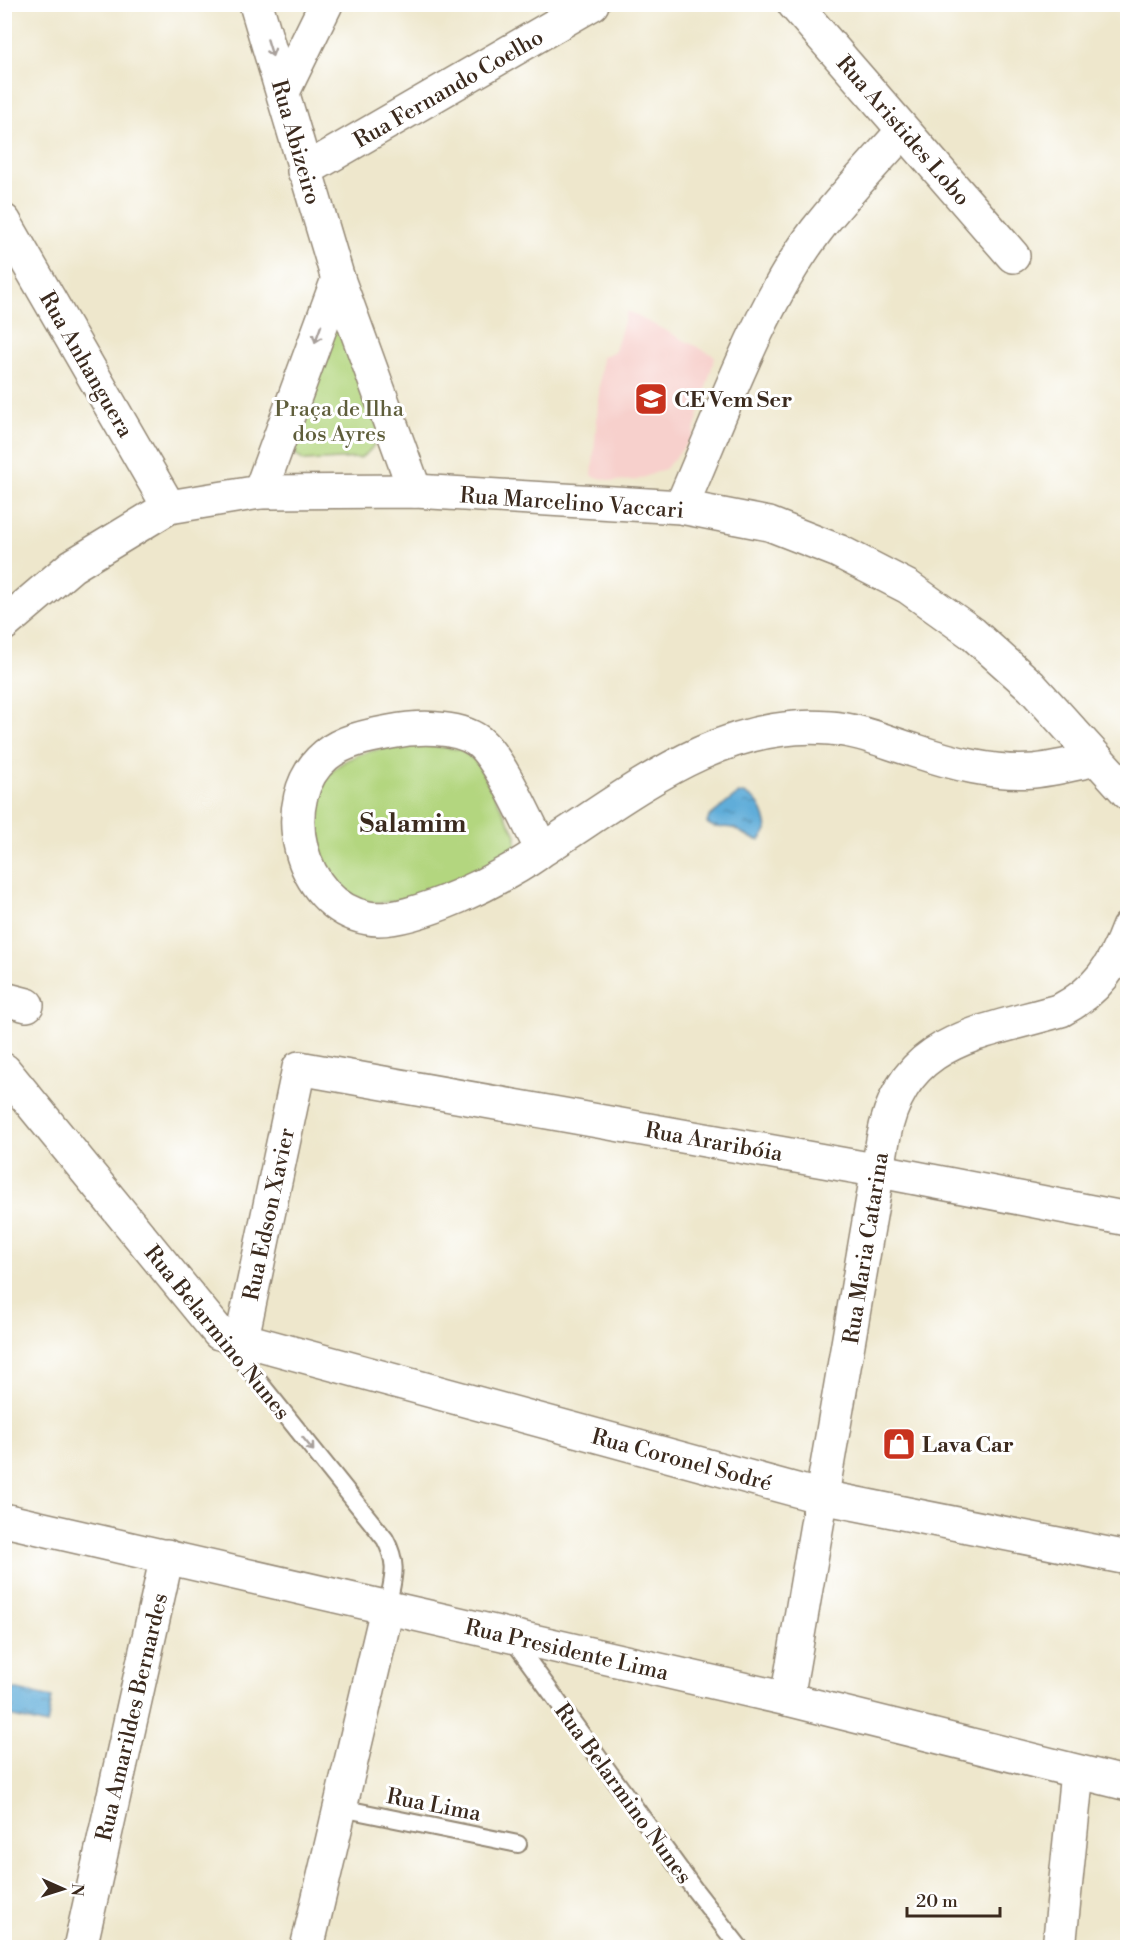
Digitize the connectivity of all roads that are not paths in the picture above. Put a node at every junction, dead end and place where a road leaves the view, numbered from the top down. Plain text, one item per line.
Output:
1 (256, 4) edge
2 (326, 4) edge
3 (592, 4) edge
4 (796, 5) edge
5 (283, 92) junction
6 (903, 131) junction
7 (304, 171) junction
8 (4, 221) edge
9 (1013, 256) dead end
10 (338, 279) junction
11 (415, 491) junction
12 (260, 492) junction
13 (169, 507) junction
14 (681, 507) junction
15 (4, 624) edge
16 (1097, 759) junction
17 (1128, 793) edge
18 (542, 850) junction
19 (1128, 928) edge
20 (299, 1068) joint
21 (4, 1070) edge
22 (880, 1171) junction
23 (1128, 1219) edge
24 (230, 1335) junction
25 (822, 1497) junction
26 (4, 1520) edge
27 (167, 1556) junction
28 (1128, 1558) edge
29 (387, 1609) junction
30 (511, 1636) junction
31 (787, 1699) junction
32 (1077, 1772) junction
33 (1128, 1784) edge
34 (341, 1808) junction
35 (518, 1844) dead end
36 (80, 1947) edge
37 (307, 1947) edge
38 (740, 1947) edge
39 (1059, 1947) edge

1 -> 5 street, Rua Abizeiro
2 - 5 street
3 - 7 street, Rua Fernando Coelho
4 - 6 street, Rua Aristides Lobo
5 - 7 street, Rua Abizeiro
6 - 9 street, Rua Aristides Lobo
6 - 14 street
7 - 10 street, Rua Abizeiro
8 - 13 street, Rua Anhanguera
10 - 11 street, Rua Abizeiro
10 -> 12 street
11 - 12 street, Rua Marcelino Vaccari
11 - 14 street, Rua Marcelino Vaccari
12 - 13 street, Rua Marcelino Vaccari
13 - 15 street, Rua Marcelino Vaccari
14 - 16 street, Rua Marcelino Vaccari
16 - 17 street, Rua Marcelino Vaccari
16 - 18 street
18 - 18 street
19 - 22 street, Rua Maria Catarina
20 - 22 street, Rua Araribóia
20 - 24 street, Rua Edson Xavier
21 - 24 street, Rua Belarmino Nunes
22 - 23 street, Rua Araribóia
22 - 25 street, Rua Maria Catarina
24 - 25 street, Rua Coronel Sodré
24 -> 29 lane, Rua Belarmino Nunes
25 - 28 street, Rua Coronel Sodré
25 - 31 street, Rua Maria Catarina
26 - 27 street, Rua Presidente Lima
27 - 29 street, Rua Presidente Lima
27 - 36 street, Rua Amarildes Bernardes
29 - 30 street, Rua Presidente Lima
29 - 34 street
30 - 31 street, Rua Presidente Lima
30 - 38 lane, Rua Belarmino Nunes
31 - 32 street, Rua Presidente Lima
32 - 33 street, Rua Presidente Lima
32 - 39 street
34 - 35 lane, Rua Lima
34 - 37 street

